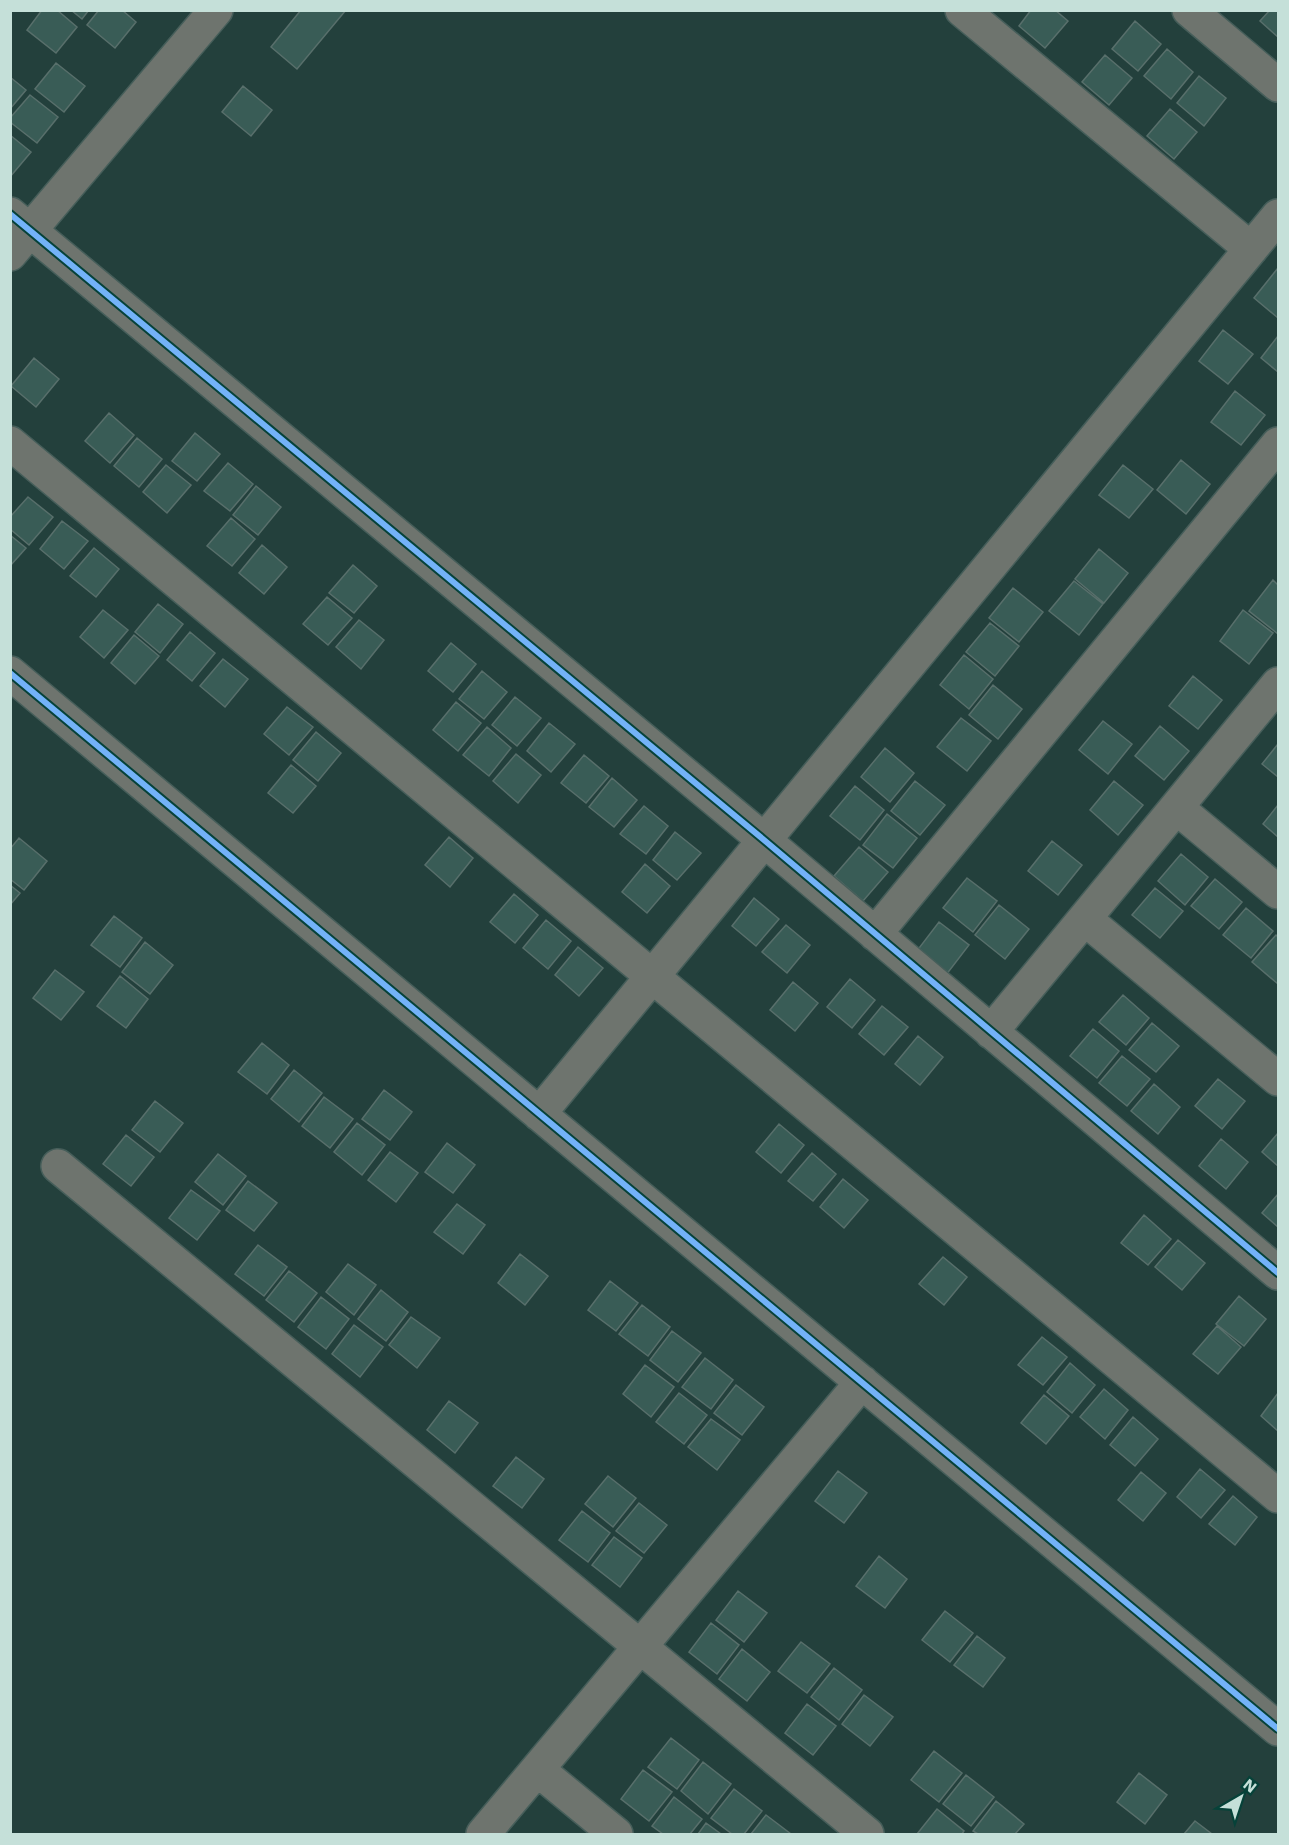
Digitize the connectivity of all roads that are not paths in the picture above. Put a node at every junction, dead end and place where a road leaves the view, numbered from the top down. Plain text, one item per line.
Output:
1 (216, 10) edge
2 (962, 10) edge
3 (1189, 10) edge
4 (1278, 85) edge
5 (1278, 216) edge
6 (17, 233) edge
7 (1251, 249) junction
8 (10, 442) edge
9 (1278, 444) edge
10 (10, 674) edge
11 (1276, 693) edge
12 (1177, 808) junction
13 (764, 840) junction
14 (1278, 892) edge
15 (1085, 919) junction
16 (875, 934) junction
17 (652, 976) junction
18 (992, 1032) junction
19 (1278, 1079) edge
20 (539, 1113) junction
21 (58, 1166) dead end
22 (1278, 1273) edge
23 (862, 1382) junction
24 (1278, 1496) edge
25 (641, 1647) junction
26 (1278, 1729) edge
27 (538, 1770) junction
28 (483, 1834) edge
29 (616, 1834) edge
30 (867, 1834) edge

1 - 6 street
2 - 7 street
3 - 4 street
5 - 7 street
6 - 13 street
7 - 13 street
8 - 17 street
9 - 16 street
10 - 20 street
11 - 12 street
12 - 14 street
12 - 15 street
13 - 16 street
13 - 17 street
15 - 18 street
15 - 19 street
16 - 18 street
17 - 20 street
17 - 24 street
18 - 22 street
20 - 23 street
21 - 25 street
23 - 25 street
23 - 26 street
25 - 27 street
25 - 30 street
27 - 28 street
27 - 29 street

